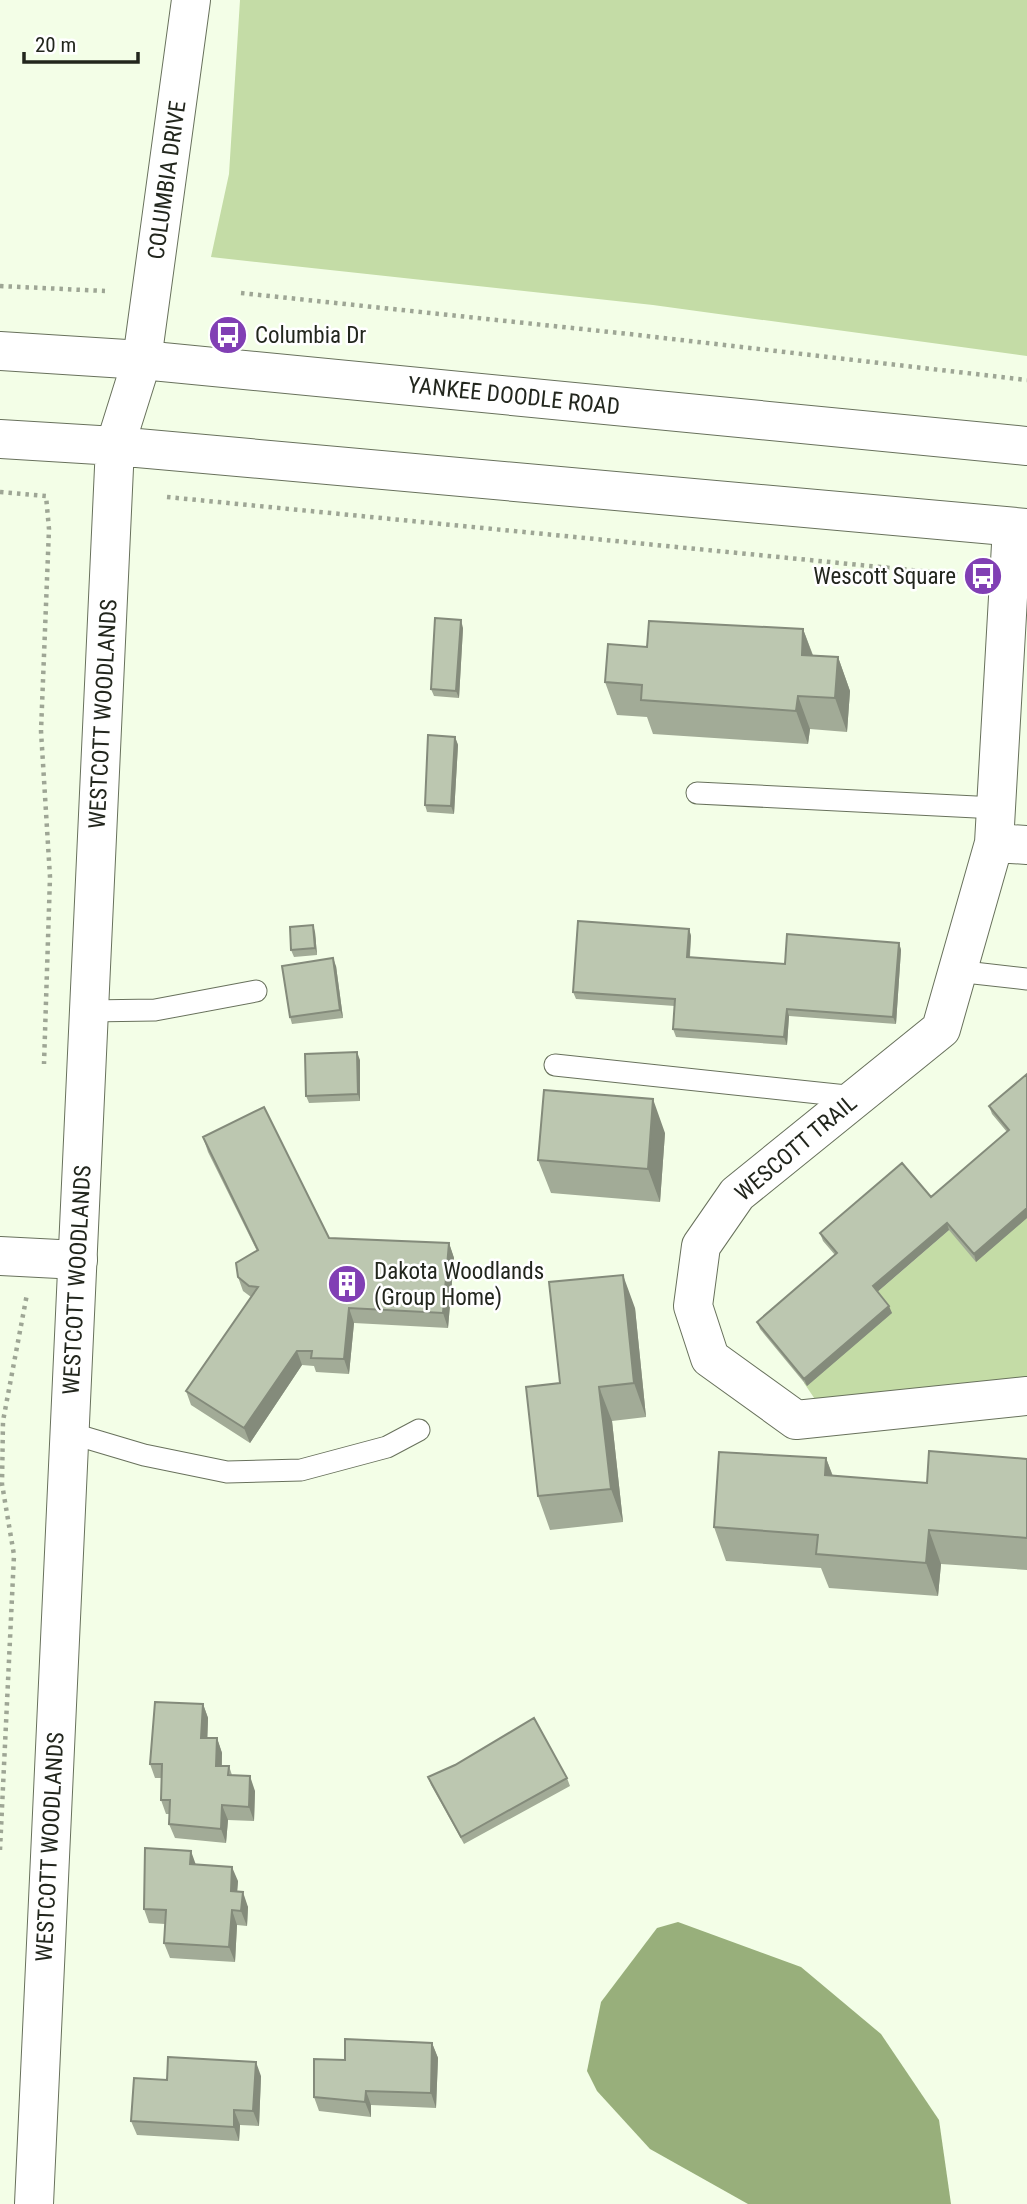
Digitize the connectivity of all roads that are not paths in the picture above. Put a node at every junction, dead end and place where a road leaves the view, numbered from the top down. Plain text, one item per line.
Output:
1 (191, 0) edge
2 (0, 351) edge
3 (142, 360) junction
4 (0, 439) edge
5 (115, 446) junction
6 (1027, 446) edge
7 (1020, 528) edge
8 (697, 793) dead end
9 (1006, 832) edge
10 (956, 971) junction
11 (1027, 979) edge
12 (256, 991) dead end
13 (89, 1011) junction
14 (555, 1065) dead end
15 (857, 1097) junction
16 (0, 1256) edge
17 (78, 1260) junction
18 (1027, 1396) edge
19 (419, 1430) dead end
20 (70, 1433) junction
21 (34, 2204) edge

1 - 3 street, COLUMBIA DRIVE
2 - 3 street, YANKEE DOODLE ROAD
3 - 5 street, WESTCOTT WOODLANDS
3 - 6 street, YANKEE DOODLE ROAD
4 - 5 street
5 - 7 street
5 - 13 street, WESTCOTT WOODLANDS
7 - 9 street
8 - 9 lane
9 - 10 street, WESCOTT TRAIL
10 - 11 lane
10 - 15 street, WESCOTT TRAIL
12 - 13 lane
13 - 17 street, WESTCOTT WOODLANDS
14 - 15 lane
15 - 18 street, WESCOTT TRAIL
16 - 17 street
17 - 20 street, WESTCOTT WOODLANDS
19 - 20 lane
20 - 21 street, WESTCOTT WOODLANDS

